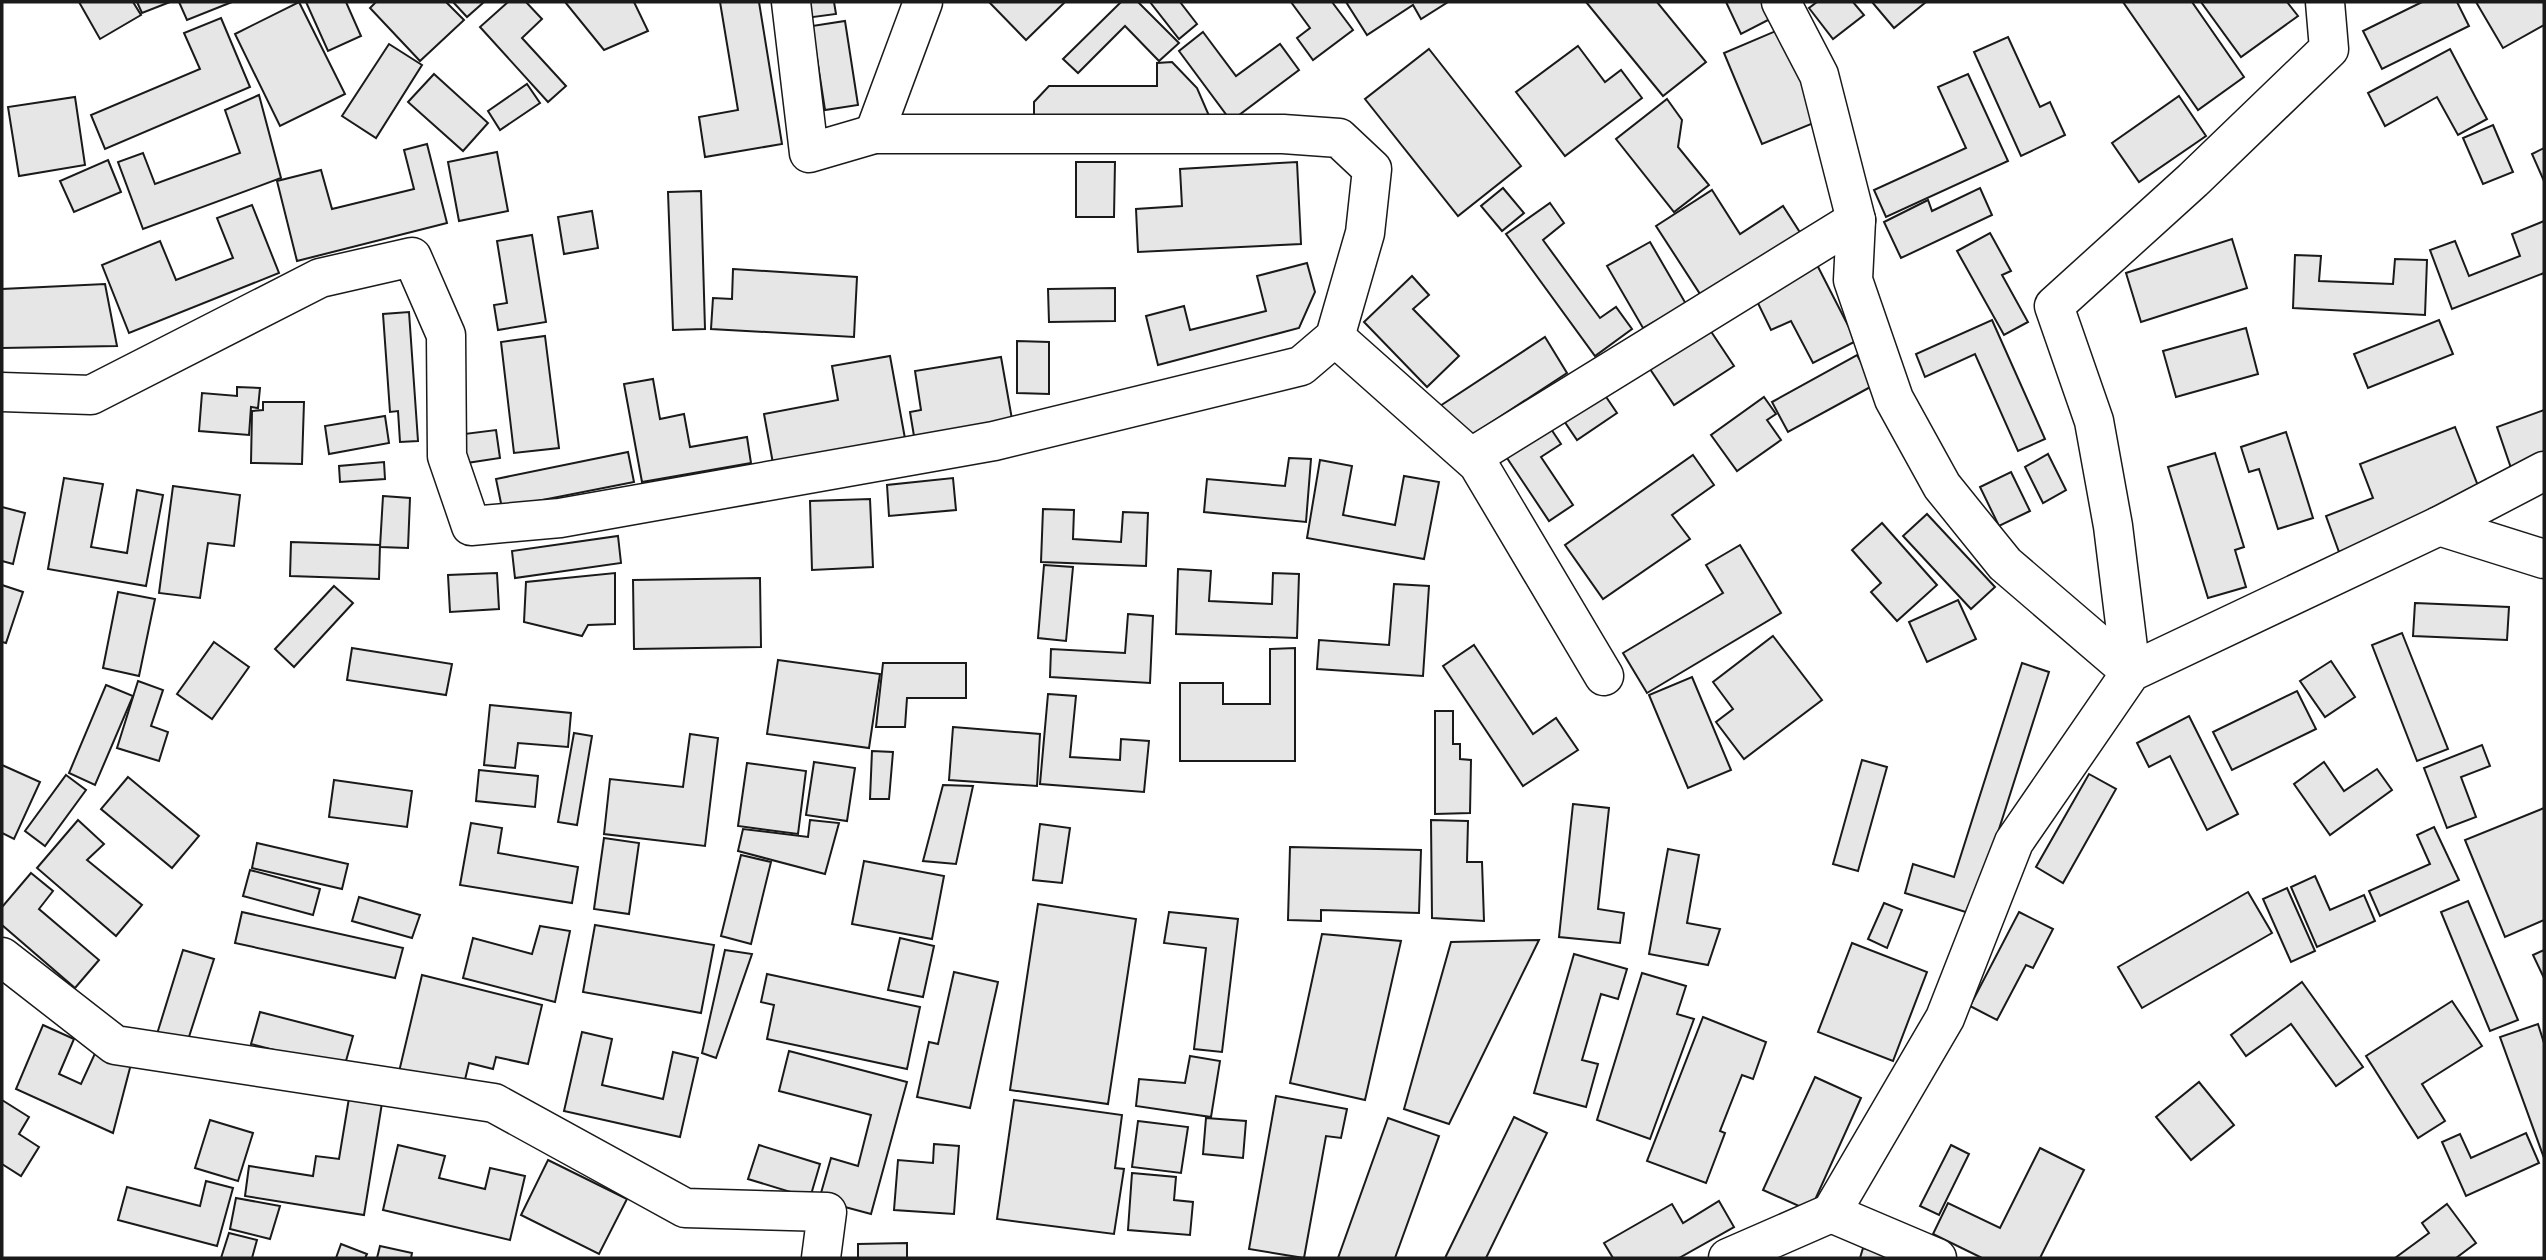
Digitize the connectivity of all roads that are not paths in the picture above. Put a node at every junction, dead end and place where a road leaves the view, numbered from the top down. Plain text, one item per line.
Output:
1 (790, 2) edge
2 (923, 2) edge
3 (1782, 2) edge
4 (2325, 2) edge
5 (874, 134) junction
6 (1856, 220) junction
7 (1335, 337) junction
8 (2, 392) edge
9 (1472, 457) junction
10 (2544, 471) edge
11 (2439, 526) junction
12 (2544, 559) edge
13 (2131, 671) junction
14 (1604, 676) dead end
15 (2, 957) edge
16 (1830, 1213) junction
17 (821, 1258) edge
18 (1728, 1258) edge
19 (1937, 1258) edge

1 - 5 street
2 - 5 street
3 - 6 street
4 - 13 street
5 - 7 street
6 - 9 street
6 - 13 street
7 - 8 street
7 - 9 street
9 - 14 street
10 - 11 street
11 - 12 street
11 - 13 street
13 - 16 street
15 - 17 street
16 - 18 street
16 - 19 street

